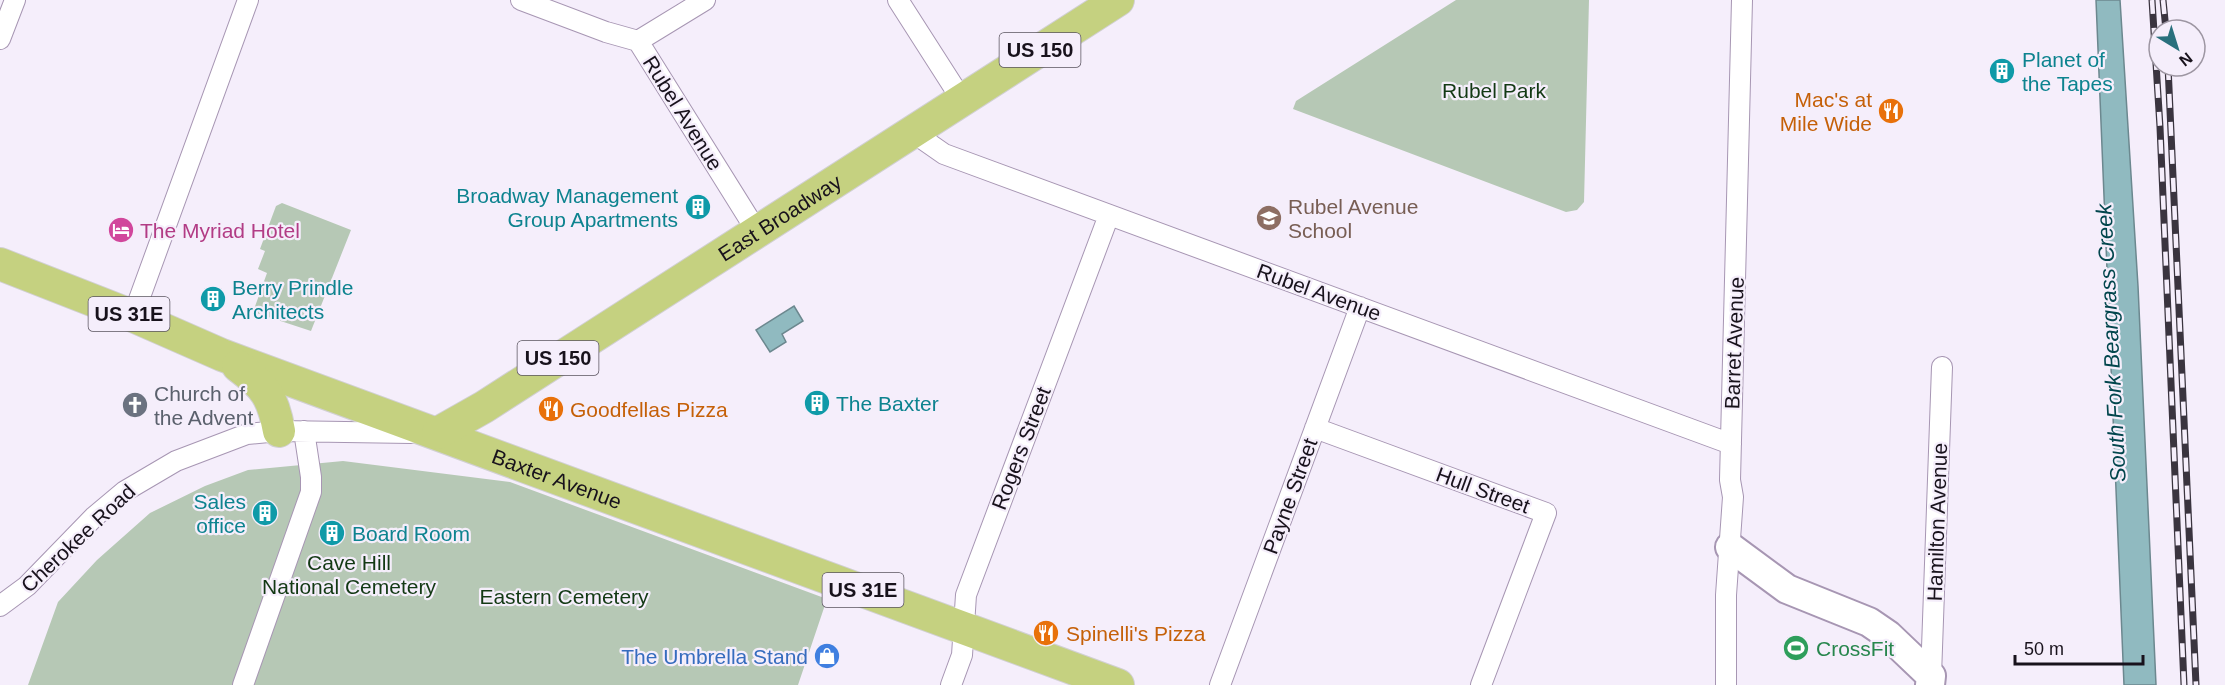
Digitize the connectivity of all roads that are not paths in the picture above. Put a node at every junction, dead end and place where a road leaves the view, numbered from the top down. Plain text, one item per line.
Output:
1 (15, 0) edge
2 (248, 0) edge
3 (521, 0) edge
4 (705, 0) edge
5 (898, 0) edge
6 (1118, 0) edge
7 (1742, 0) edge
8 (552, 5) edge
9 (0, 39) edge
10 (638, 41) junction
11 (962, 100) junction
12 (911, 131) junction
13 (1109, 214) junction
14 (756, 230) junction
15 (0, 264) edge
16 (1360, 307) junction
17 (133, 316) junction
18 (222, 355) junction
19 (1942, 368) dead end
20 (1315, 428) junction
21 (291, 431) junction
22 (438, 433) junction
23 (1731, 444) junction
24 (1730, 546) junction
25 (0, 606) edge
26 (963, 628) junction
27 (1930, 680) edge
28 (243, 685) edge
29 (951, 685) edge
30 (1118, 685) edge
31 (1220, 685) edge
32 (1480, 685) edge
33 (1726, 685) edge

1 - 9 street
2 - 17 street
3 - 8 street, Rubel Avenue
4 - 10 street
5 - 11 street
6 - 11 main road, East Broadway / US 150
7 - 23 street, Barret Avenue
8 - 10 street, Rubel Avenue
10 - 14 street, Rubel Avenue
11 - 12 main road, East Broadway / US 150
12 - 13 street, Rubel Avenue
12 - 14 main road, East Broadway / US 150
13 - 16 street, Rubel Avenue
13 - 26 street, Rogers Street
14 - 22 main road, East Broadway / US 150
15 - 17 main road, Baxter Avenue / US 31E
16 - 20 street, Payne Street
16 - 23 street, Rubel Avenue
17 - 18 main road, Baxter Avenue / US 31E
18 - 21 main road
18 - 22 main road, Baxter Avenue / US 31E
19 - 27 street, Hamilton Avenue
20 - 31 street, Payne Street
20 - 32 street, Hull Street
21 - 22 street, Cherokee Road
21 - 25 street, Cherokee Road
21 - 28 street
22 - 26 main road, Baxter Avenue / US 31E
23 - 24 street, Barret Avenue
24 - 27 main road
24 - 33 street, Barret Avenue
26 - 29 street, Rogers Street
26 - 30 main road, Baxter Avenue / US 31E

